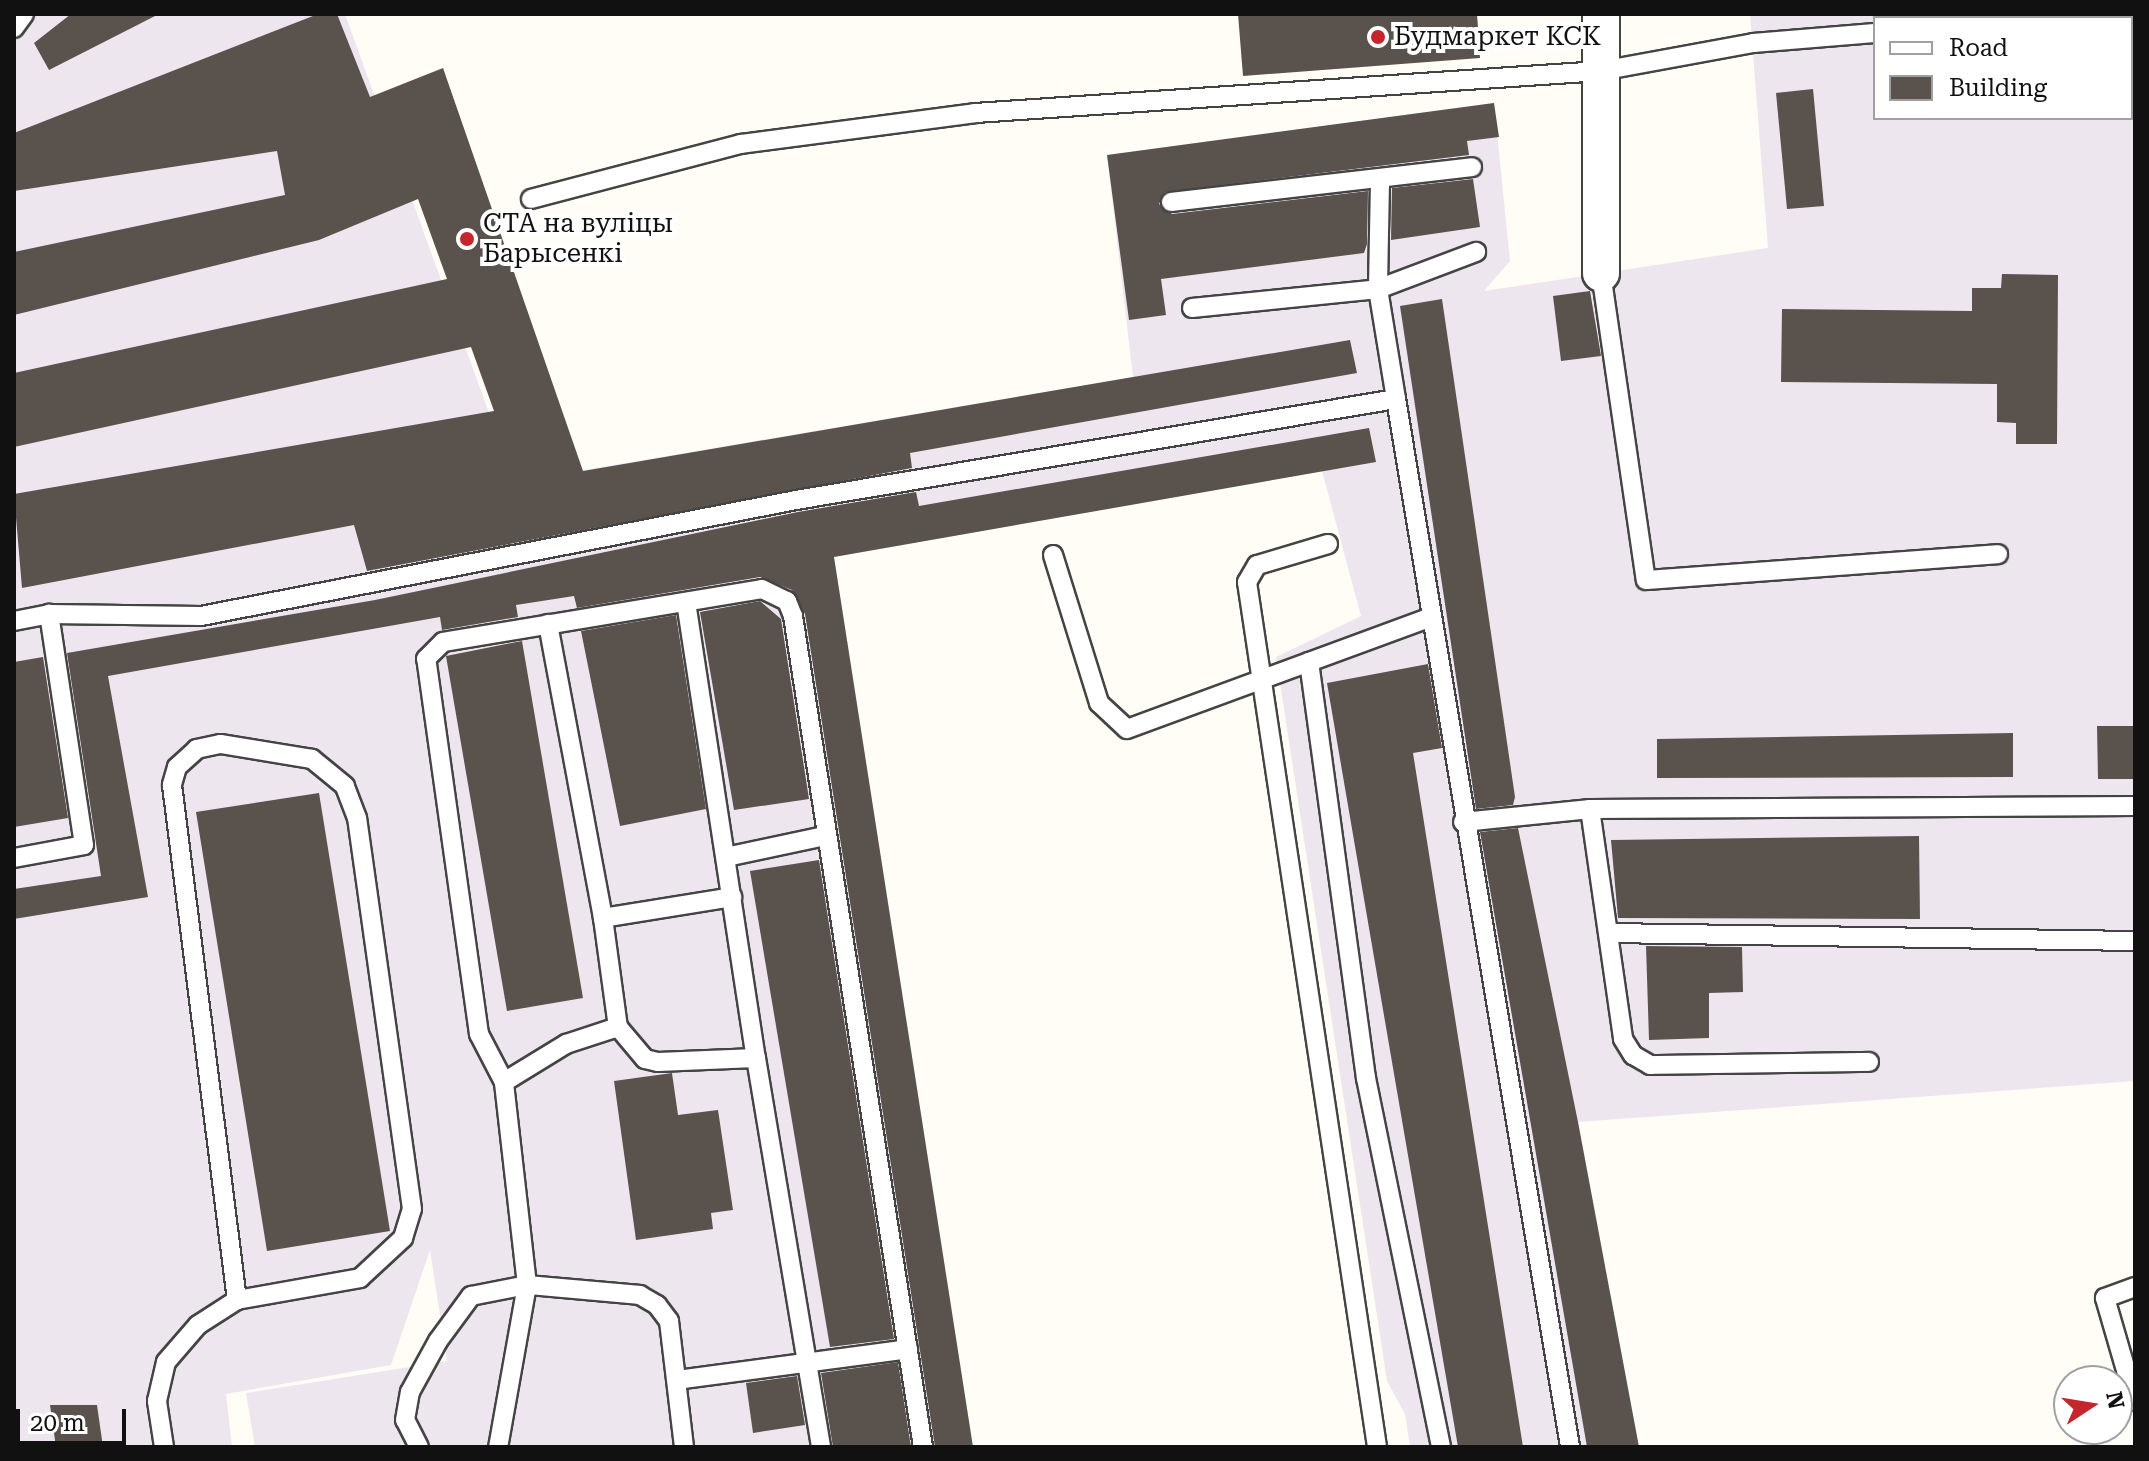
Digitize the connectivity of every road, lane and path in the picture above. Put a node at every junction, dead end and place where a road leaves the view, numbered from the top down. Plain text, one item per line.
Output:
1 (24, 14) edge
2 (1601, 14) edge
3 (14, 28) edge
4 (1873, 33) edge
5 (1601, 71) junction
6 (1472, 167) dead end
7 (1380, 182) junction
8 (531, 199) dead end
9 (1171, 202) dead end
10 (1476, 252) dead end
11 (1601, 273) joint
12 (1378, 289) junction
13 (1192, 308) dead end
14 (1396, 399) junction
15 (1328, 544) dead end
16 (1998, 554) dead end
17 (1053, 555) dead end
18 (686, 602) junction
19 (49, 614) junction
20 (1431, 617) junction
21 (14, 621) edge
22 (548, 624) junction
23 (1309, 662) junction
24 (1262, 679) junction
25 (2135, 806) edge
26 (1590, 809) junction
27 (1463, 822) junction
28 (825, 836) junction
29 (726, 857) junction
30 (14, 858) edge
31 (732, 897) junction
32 (603, 918) junction
33 (1608, 933) junction
34 (2135, 941) edge
35 (618, 1027) junction
36 (756, 1058) junction
37 (1869, 1062) dead end
38 (504, 1082) junction
39 (527, 1285) junction
40 (2135, 1287) edge
41 (237, 1300) junction
42 (908, 1349) junction
43 (809, 1364) junction
44 (677, 1380) junction
45 (2135, 1401) edge
46 (164, 1447) edge
47 (419, 1447) edge
48 (498, 1447) edge
49 (684, 1447) edge
50 (821, 1447) edge
51 (923, 1447) edge
52 (1377, 1447) edge
53 (1441, 1447) edge
54 (1570, 1447) edge

1 - 3 lane
2 - 5 street
4 - 5 lane
5 - 8 lane
5 - 11 street
6 - 7 lane
7 - 9 lane
7 - 12 lane
10 - 12 lane
11 - 16 lane
12 - 13 lane
12 - 14 lane
14 - 19 lane
14 - 20 lane
15 - 24 lane
17 - 24 lane
18 - 22 lane
18 - 28 lane
18 - 29 lane
19 - 21 lane
19 - 30 lane
20 - 23 lane
20 - 27 lane
22 - 32 lane
22 - 38 lane
23 - 24 lane
23 - 53 lane
24 - 52 lane
25 - 26 lane
26 - 27 lane
26 - 33 lane
27 - 54 lane
28 - 29 lane
28 - 42 lane
29 - 31 lane
31 - 32 lane
31 - 36 lane
32 - 35 lane
33 - 34 lane
33 - 37 lane
35 - 36 lane
35 - 38 lane
36 - 43 lane
38 - 39 lane
39 - 44 lane
39 - 47 lane
39 - 48 lane
40 - 45 lane
41 - 41 lane
41 - 46 lane
42 - 43 lane
42 - 51 lane
43 - 44 lane
43 - 50 lane
44 - 49 lane

